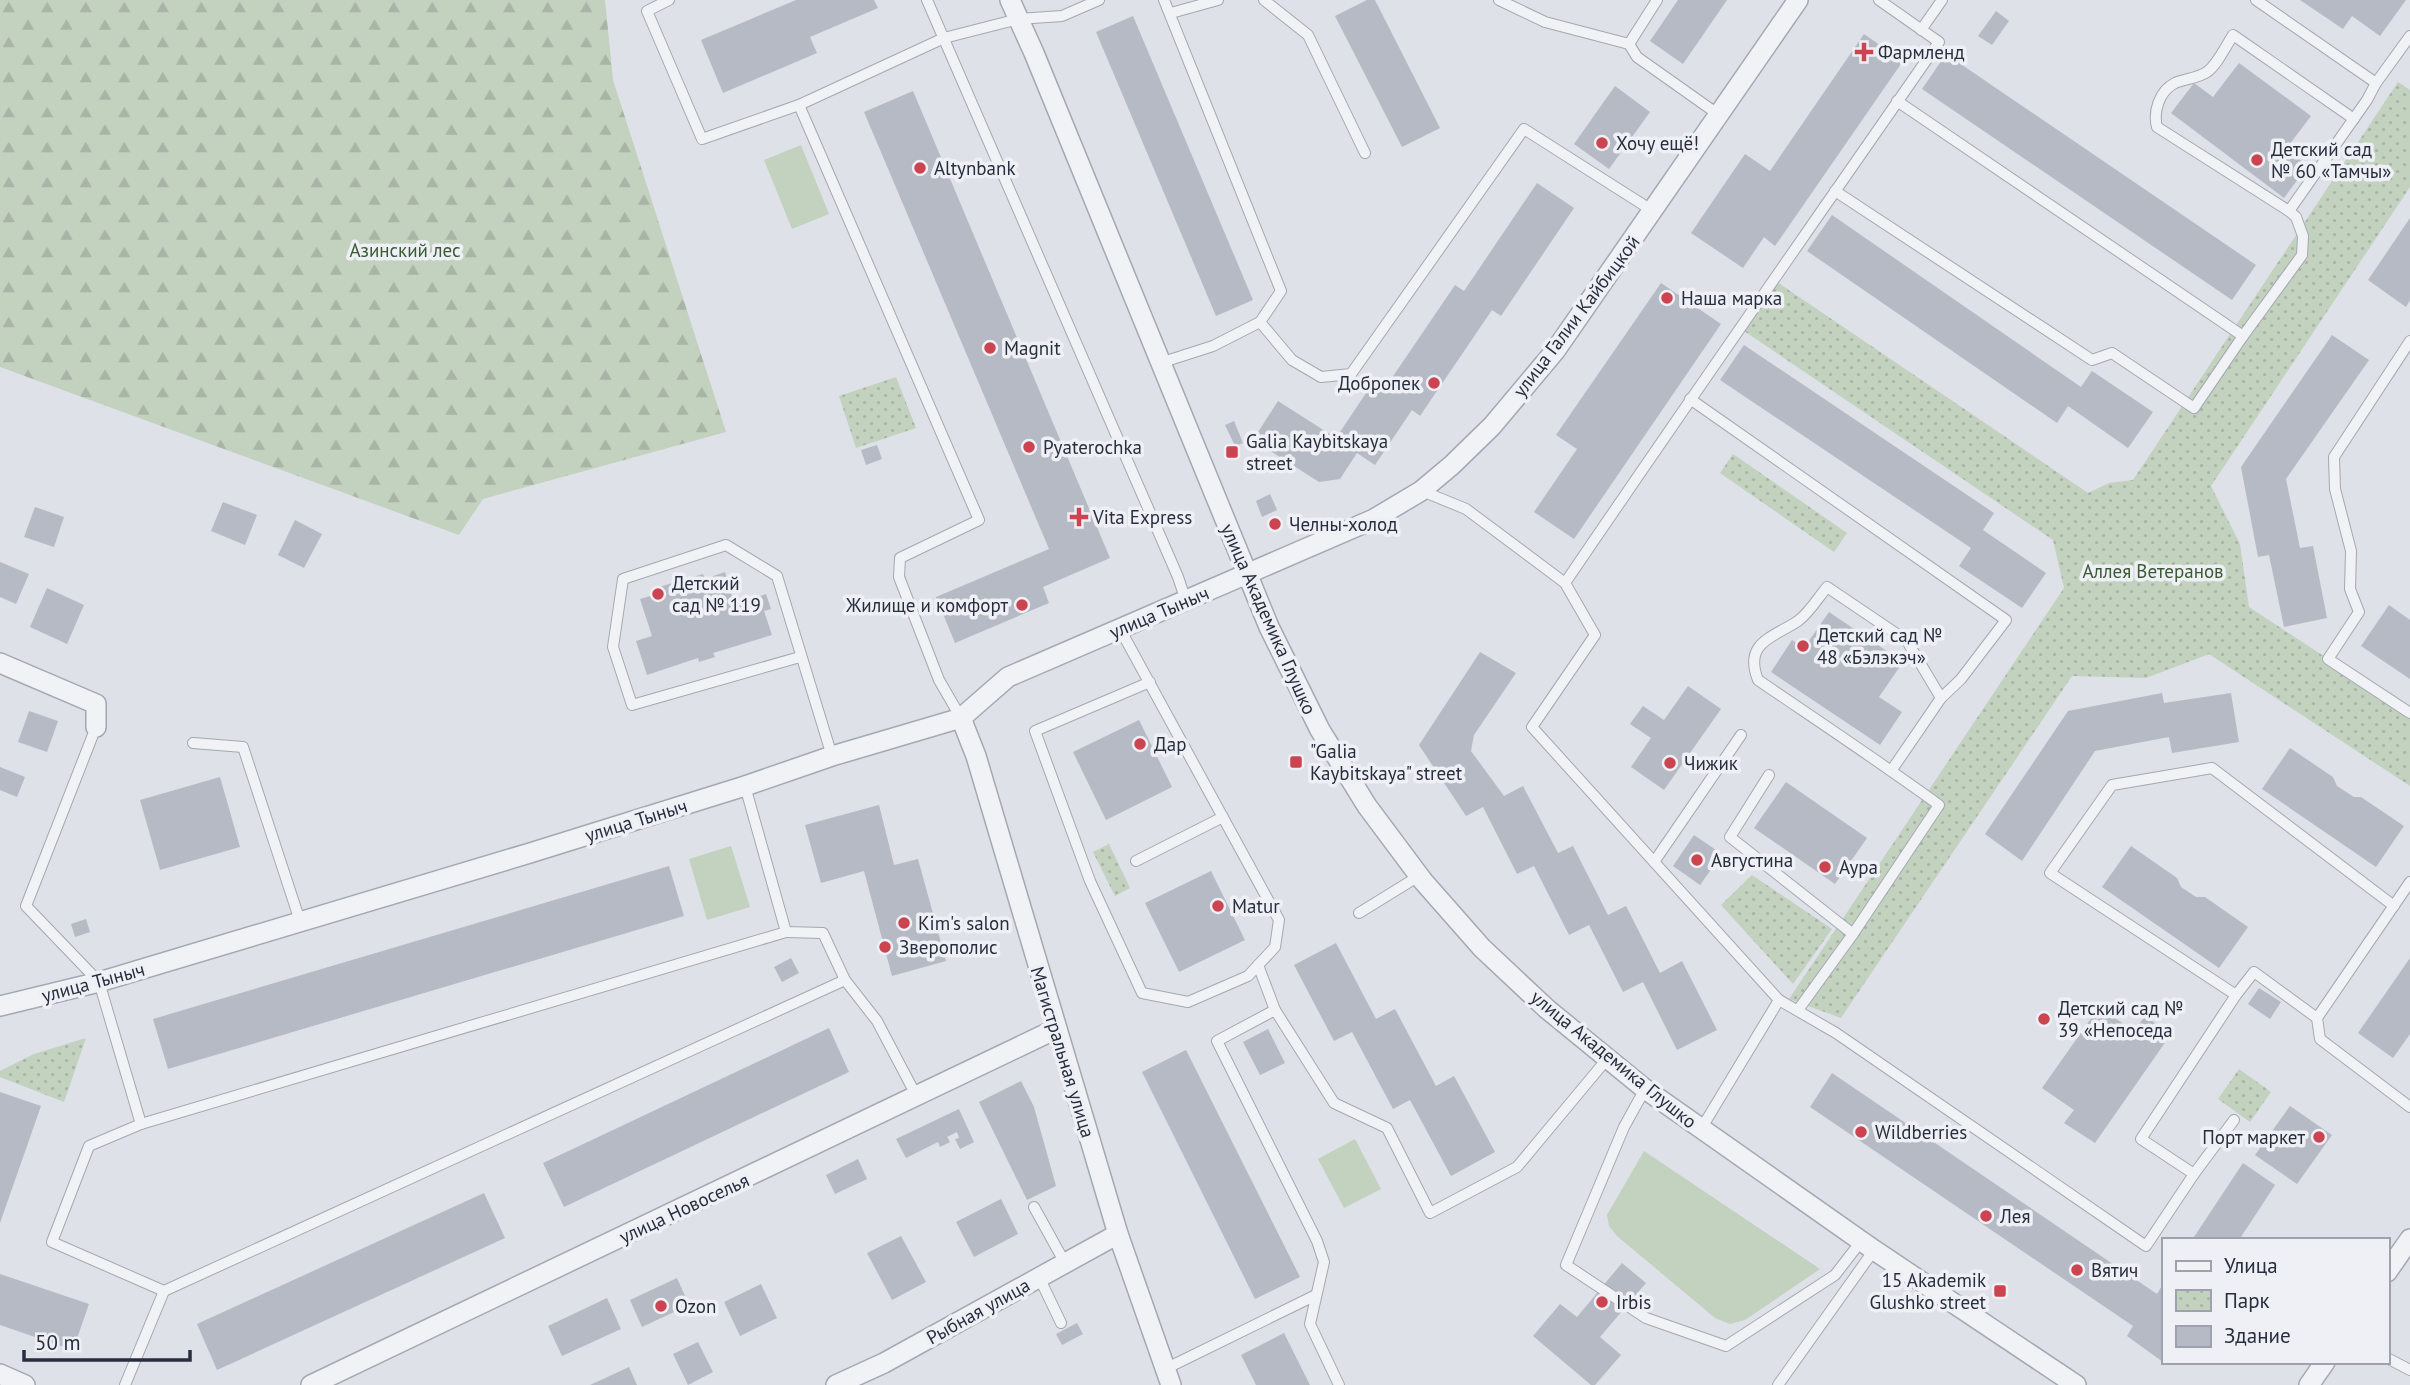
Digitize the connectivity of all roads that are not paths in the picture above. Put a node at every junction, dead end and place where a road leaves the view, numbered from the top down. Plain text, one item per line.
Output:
1 (669, 0) edge
2 (927, 0) edge
3 (1010, 0) edge
4 (1099, 0) edge
5 (1164, 0) edge
6 (1218, 0) edge
7 (1264, 0) edge
8 (1499, 0) edge
9 (1657, 0) edge
10 (1798, 0) edge
11 (1879, 0) edge
12 (1942, 0) edge
13 (2256, 0) edge
14 (1171, 13) junction
15 (1018, 19) junction
16 (1922, 30) junction
17 (2410, 36) edge
18 (944, 38) junction
19 (1629, 44) junction
20 (2376, 83) junction
21 (1898, 101) junction
22 (799, 105) junction
23 (1720, 115) junction
24 (2354, 119) junction
25 (1365, 153) dead end
26 (1835, 191) junction
27 (1654, 211) junction
28 (2289, 211) junction
29 (1260, 322) junction
30 (2243, 335) junction
31 (2410, 341) edge
32 (1160, 363) junction
33 (1690, 399) junction
34 (1421, 491) junction
35 (1247, 574) junction
36 (1565, 583) junction
37 (1186, 601) junction
38 (1120, 629) junction
39 (800, 657) junction
40 (0, 663) edge
41 (1150, 682) junction
42 (1941, 698) junction
43 (2410, 713) edge
44 (961, 718) junction
45 (96, 727) joint
46 (1741, 735) dead end
47 (193, 743) dead end
48 (832, 756) junction
49 (1891, 771) junction
50 (1769, 775) dead end
51 (745, 786) junction
52 (1223, 817) junction
53 (1136, 861) dead end
54 (1654, 862) junction
55 (1419, 876) junction
56 (2410, 882) edge
57 (2394, 906) junction
58 (1359, 912) dead end
59 (300, 921) junction
60 (786, 932) junction
61 (1853, 934) junction
62 (1258, 965) junction
63 (845, 980) junction
64 (99, 982) junction
65 (2236, 995) junction
66 (1779, 1000) junction
67 (0, 1006) edge
68 (1275, 1010) junction
69 (1798, 1010) junction
70 (2318, 1018) junction
71 (1056, 1029) junction
72 (1607, 1059) junction
73 (1645, 1089) junction
74 (917, 1097) junction
75 (2410, 1107) edge
76 (2234, 1120) dead end
77 (141, 1124) junction
78 (1701, 1129) junction
79 (2194, 1174) junction
80 (1034, 1207) dead end
81 (1118, 1234) junction
82 (2410, 1239) edge
83 (1868, 1245) junction
84 (1065, 1263) junction
85 (2389, 1269) edge
86 (1039, 1277) junction
87 (164, 1291) junction
88 (1316, 1295) junction
89 (1061, 1323) dead end
90 (2389, 1358) edge
91 (884, 1363) junction
92 (2324, 1364) edge
93 (2410, 1370) edge
94 (0, 1374) edge
95 (1168, 1377) edge
96 (25, 1385) edge
97 (125, 1385) edge
98 (310, 1385) edge
99 (836, 1385) edge
100 (867, 1385) edge
101 (1339, 1385) edge
102 (1778, 1385) edge
103 (2077, 1385) edge
104 (2309, 1385) edge

1 - 22 lane
2 - 18 lane
3 - 15 street, улица Академика Глушко
4 - 15 lane
5 - 14 lane
6 - 14 lane
7 - 25 lane
8 - 19 lane
9 - 19 lane
10 - 23 street, улица Галии Кайбицкой
11 - 16 lane
12 - 16 lane
13 - 20 lane
14 - 29 lane
15 - 18 lane
15 - 32 street, улица Академика Глушко
16 - 21 lane
17 - 20 lane
18 - 22 lane
18 - 37 lane
19 - 23 lane
20 - 24 lane
21 - 26 lane
21 - 30 lane
22 - 44 lane
23 - 27 street, улица Галии Кайбицкой
24 - 28 lane
24 - 28 lane
26 - 30 lane
26 - 33 lane
27 - 29 lane
27 - 34 street, улица Галии Кайбицкой
28 - 30 lane
29 - 32 lane
31 - 43 lane
32 - 35 street, улица Академика Глушко
33 - 36 lane
33 - 42 lane
34 - 35 street, улица Галии Кайбицкой
34 - 36 lane
35 - 37 street, улица Тыныч
35 - 55 street, улица Академика Глушко
36 - 54 lane
37 - 38 street, улица Тыныч
38 - 41 lane
38 - 44 street, улица Тыныч
39 - 39 lane
39 - 48 lane
40 - 45 street
41 - 52 lane
41 - 62 lane
42 - 49 lane
42 - 49 lane
44 - 48 street, улица Тыныч
44 - 71 street, Магистральная улица
45 - 64 lane
46 - 54 lane
47 - 59 lane
48 - 51 street, улица Тыныч
49 - 61 lane
50 - 61 lane
51 - 59 street, улица Тыныч
51 - 60 lane
52 - 53 lane
52 - 62 lane
54 - 66 lane
55 - 58 lane
55 - 72 street, улица Академика Глушко
56 - 57 lane
57 - 65 lane
57 - 70 lane
59 - 64 street, улица Тыныч
60 - 63 lane
60 - 77 lane
61 - 69 lane
62 - 68 lane
63 - 74 lane
63 - 87 lane
64 - 67 street, улица Тыныч
64 - 77 lane
65 - 70 lane
65 - 79 lane
66 - 69 lane
66 - 78 lane
68 - 72 lane
68 - 88 lane
69 - 79 lane
70 - 75 lane
71 - 74 street, улица Новоселья
71 - 81 street, Магистральная улица
72 - 73 street, улица Академика Глушко
73 - 78 street, улица Академика Глушко
73 - 83 lane
74 - 98 street, улица Новоселья
76 - 79 lane
77 - 87 lane
78 - 83 street, улица Академика Глушко
80 - 84 lane
81 - 84 street, Рыбная улица
81 - 95 street, Магистральная улица
82 - 85 street
83 - 102 lane
83 - 103 street, улица Академика Глушко
84 - 86 street, Рыбная улица
86 - 89 lane
86 - 91 street, Рыбная улица
87 - 97 lane
88 - 95 lane
88 - 101 lane
90 - 93 lane
91 - 99 street, Рыбная улица
91 - 100 street
92 - 104 street
94 - 96 street

